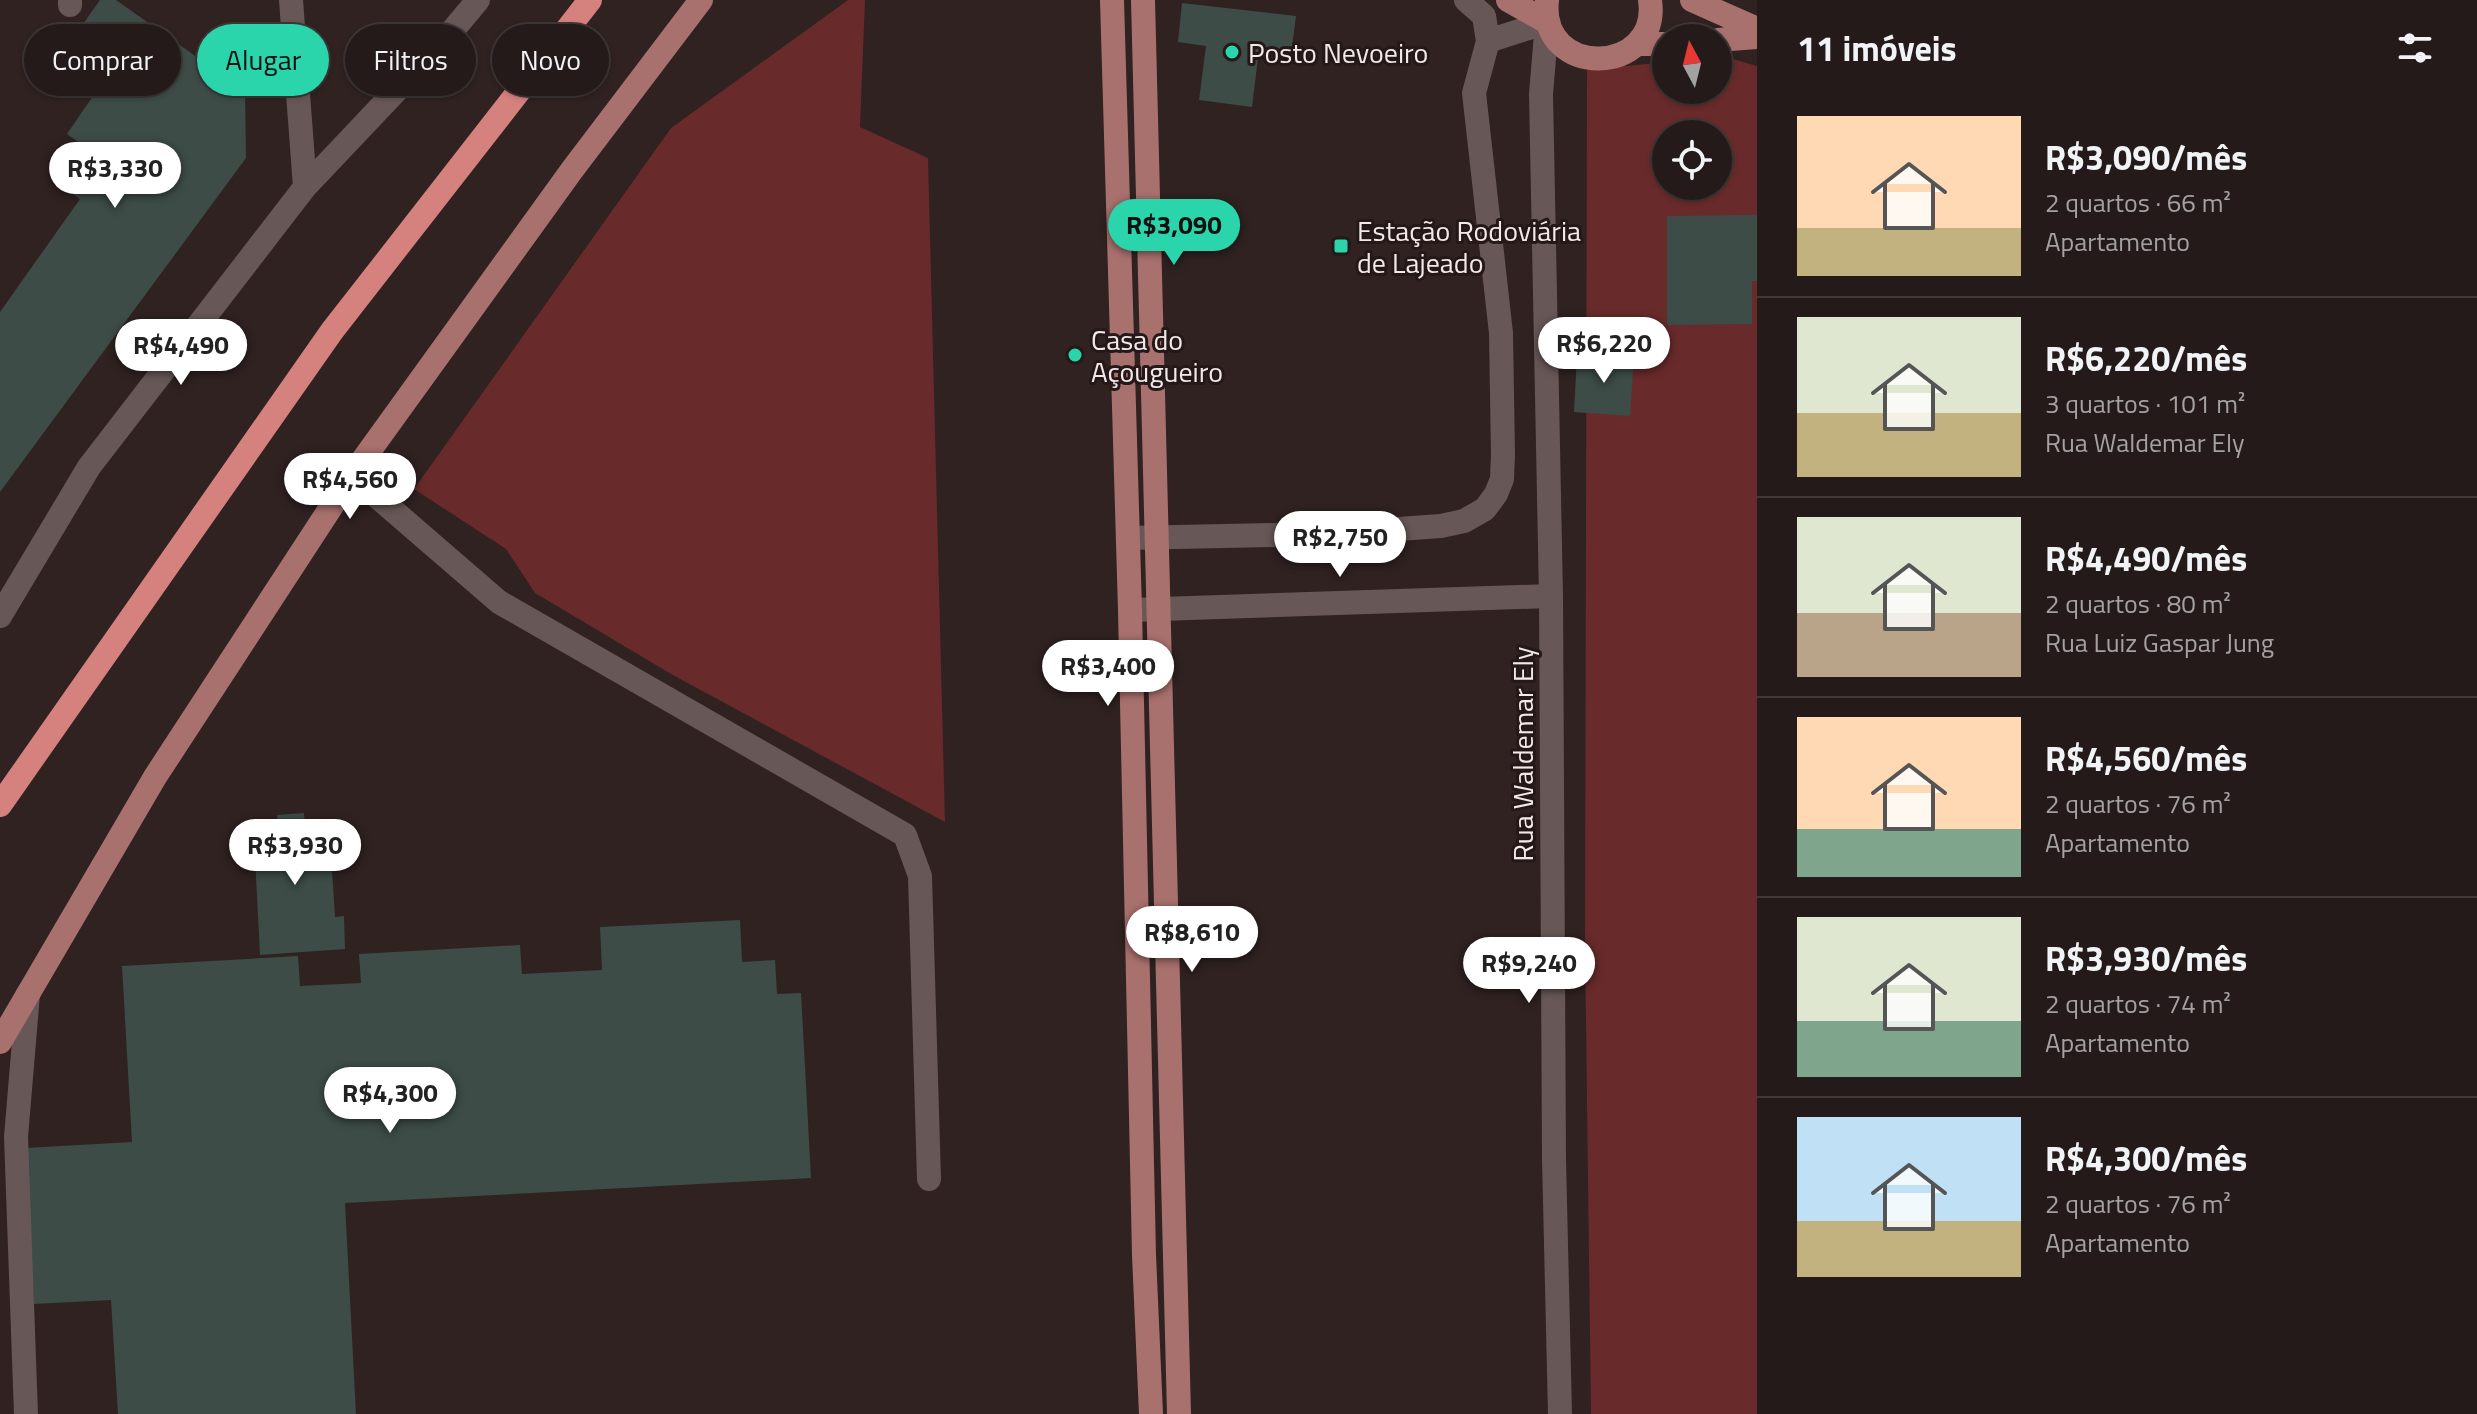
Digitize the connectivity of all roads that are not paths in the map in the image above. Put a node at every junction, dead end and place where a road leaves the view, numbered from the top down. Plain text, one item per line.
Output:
1 (291, 0) edge
2 (478, 0) edge
3 (590, 0) edge
4 (701, 0) edge
5 (1112, 0) edge
6 (1143, 0) edge
7 (1466, 0) edge
8 (1508, 0) edge
9 (1650, 0) edge
10 (1692, 0) edge
11 (1547, 11) edge
12 (1757, 29) edge
13 (1757, 37) edge
14 (1732, 39) edge
15 (1488, 41) junction
16 (1637, 44) junction
17 (1652, 44) edge
18 (305, 187) junction
19 (352, 475) junction
20 (1158, 536) junction
21 (1128, 538) junction
22 (1551, 596) junction
23 (1160, 609) junction
24 (1130, 610) junction
25 (0, 616) edge
26 (0, 805) edge
27 (1167, 968) junction
28 (1138, 970) junction
29 (28, 994) junction
30 (0, 1042) edge
31 (929, 1179) dead end
32 (26, 1414) edge
33 (1151, 1414) edge
34 (1179, 1414) edge
35 (1560, 1414) edge

1 - 18 street
2 - 18 street
3 - 26 highway
4 - 19 main road
5 - 21 main road
6 - 20 main road
7 - 15 street
8 - 11 main road
9 - 16 main road
10 - 12 main road
11 - 15 street
11 - 16 main road
11 - 22 street, Rua Waldemar Ely
13 - 14 main road
15 - 20 street
16 - 17 main road
18 - 25 street
19 - 29 main road
19 - 31 street
20 - 21 street
20 - 23 main road
21 - 24 main road
22 - 23 street
22 - 35 street, Rua Waldemar Ely
23 - 24 street
23 - 27 main road
24 - 28 main road
27 - 28 main road
27 - 34 main road
28 - 33 main road
29 - 30 main road
29 - 32 street

